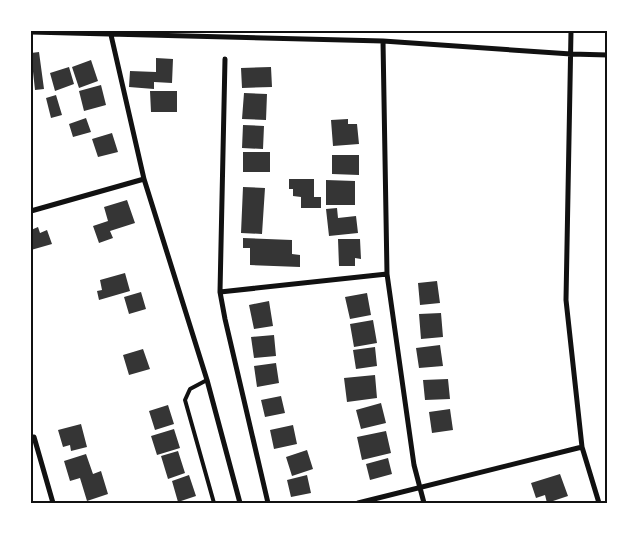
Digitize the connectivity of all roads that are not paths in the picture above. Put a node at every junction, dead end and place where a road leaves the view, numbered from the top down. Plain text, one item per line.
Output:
1 (571, 31) edge
2 (31, 32) edge
3 (111, 35) junction
4 (383, 41) junction
5 (571, 54) junction
6 (608, 55) edge
7 (225, 59) dead end
8 (144, 179) junction
9 (31, 211) edge
10 (387, 274) junction
11 (220, 292) junction
12 (207, 380) junction
13 (34, 437) dead end
14 (582, 447) junction
15 (419, 487) junction
16 (53, 503) edge
17 (214, 503) edge
18 (240, 503) edge
19 (268, 503) edge
20 (358, 503) edge
21 (424, 503) edge
22 (599, 503) edge

1 - 5 street
2 - 3 street
3 - 4 street
3 - 8 street
4 - 5 street
4 - 10 street
5 - 6 street
5 - 14 street
7 - 11 street
8 - 9 street
8 - 12 street
10 - 11 street
10 - 15 street
11 - 19 street
12 - 17 lane
12 - 18 street
13 - 16 street
14 - 15 street
14 - 22 street
15 - 20 street
15 - 21 street

